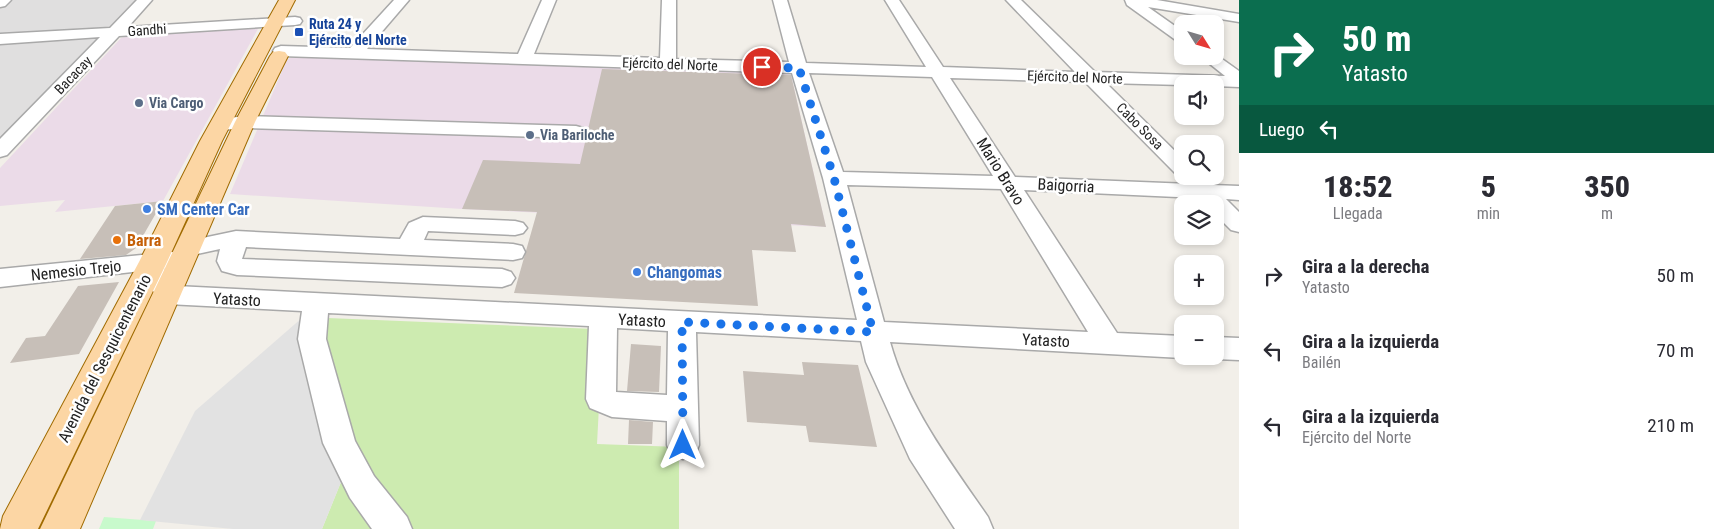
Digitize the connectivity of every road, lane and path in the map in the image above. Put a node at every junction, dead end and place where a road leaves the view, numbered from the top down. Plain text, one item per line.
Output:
1 (4, 0) edge
2 (145, 0) edge
3 (402, 0) edge
4 (549, 0) edge
5 (669, 0) edge
6 (780, 0) edge
7 (892, 0) edge
8 (1013, 0) edge
9 (1131, 0) edge
10 (0, 3) edge
11 (290, 12) edge
12 (1239, 18) edge
13 (114, 32) junction
14 (1174, 32) edge
15 (0, 39) edge
16 (281, 51) junction
17 (355, 54) junction
18 (524, 59) junction
19 (668, 64) junction
20 (1219, 65) edge
21 (799, 68) junction
22 (939, 72) junction
23 (1091, 78) junction
24 (1239, 81) edge
25 (233, 123) junction
26 (576, 132) dead end
27 (0, 151) edge
28 (1174, 160) edge
29 (834, 178) junction
30 (1009, 182) junction
31 (1174, 184) edge
32 (1199, 185) edge
33 (1203, 185) edge
34 (1239, 193) edge
35 (1239, 225) edge
36 (515, 228) dead end
37 (236, 239) junction
38 (402, 246) junction
39 (513, 252) dead end
40 (185, 254) junction
41 (153, 262) junction
42 (382, 272) junction
43 (0, 278) edge
44 (502, 278) dead end
45 (167, 296) junction
46 (316, 303) junction
47 (365, 305) junction
48 (604, 318) junction
49 (682, 322) junction
50 (873, 332) junction
51 (1109, 343) junction
52 (1174, 347) edge
53 (1224, 348) edge
54 (1239, 349) edge
55 (683, 409) junction
56 (683, 445) dead end
57 (17, 529) edge
58 (60, 529) edge
59 (394, 529) edge
60 (975, 529) edge

1 - 10 street
2 - 13 street, Bacacay
3 - 17 street
4 - 18 street
5 - 19 street
6 - 21 street
7 - 22 street, Mario Bravo
8 - 23 street, Cabo Sosa
9 - 12 street
9 - 14 street
11 - 13 street, Gandhi
11 - 16 main road, Avenida del Sesquicentenario
11 - 25 main road, Avenida del Sesquicentenario
13 - 15 street, Gandhi
13 - 27 street, Bacacay
16 - 17 street, Ejército del Norte
16 - 25 main road, Avenida del Sesquicentenario
17 - 18 street, Ejército del Norte
18 - 19 street, Ejército del Norte
19 - 21 street, Ejército del Norte
20 - 24 street
21 - 22 street, Ejército del Norte
21 - 29 street
22 - 23 street, Ejército del Norte
22 - 30 street, Mario Bravo
23 - 24 street, Ejército del Norte
23 - 28 street, Cabo Sosa
25 - 26 street
25 - 40 main road, Avenida del Sesquicentenario
25 - 41 main road, Avenida del Sesquicentenario
29 - 30 street, Baigorria
29 - 50 street
30 - 31 street, Baigorria
30 - 51 street, Mario Bravo
32 - 35 street
33 - 34 street, Baigorria
36 - 38 street
37 - 38 street, Nemesio Trejo
37 - 40 street, Nemesio Trejo
37 - 42 street
38 - 39 street, Nemesio Trejo
38 - 42 street
40 - 41 street, Nemesio Trejo
40 - 45 main road, Avenida del Sesquicentenario
41 - 43 street, Nemesio Trejo
41 - 45 street
41 - 57 main road, Avenida del Sesquicentenario
42 - 44 street
42 - 47 street
45 - 46 street, Yatasto
45 - 58 main road, Avenida del Sesquicentenario
46 - 47 street, Yatasto
46 - 59 street
47 - 48 street, Yatasto
48 - 49 street, Yatasto
48 - 55 street
49 - 50 street, Yatasto
49 - 55 street
50 - 51 street, Yatasto
50 - 60 street
51 - 52 street, Yatasto
53 - 54 street
55 - 56 street

